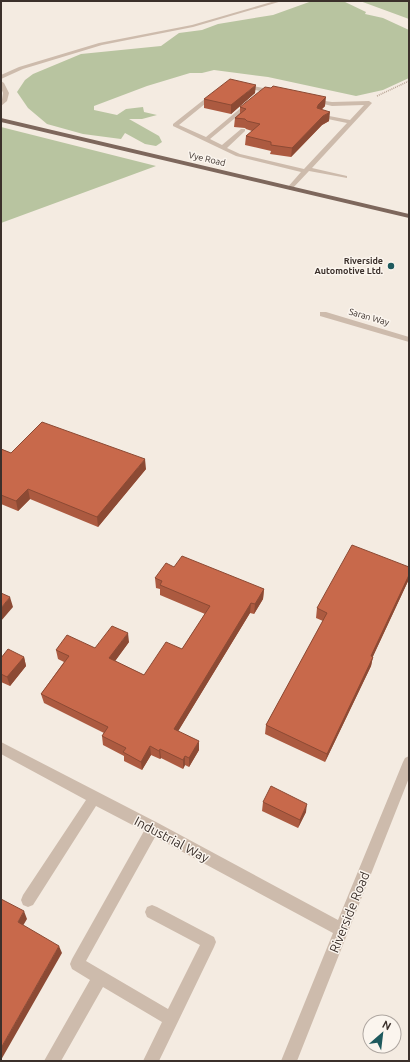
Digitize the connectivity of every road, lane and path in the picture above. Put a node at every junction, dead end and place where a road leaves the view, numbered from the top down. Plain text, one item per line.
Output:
1 (280, 1) edge
2 (1, 77) edge
3 (409, 81) edge
4 (1, 83) edge
5 (236, 84) edge
6 (265, 90) junction
7 (217, 92) edge
8 (280, 94) edge
9 (259, 95) edge
10 (253, 100) edge
11 (310, 100) edge
12 (369, 103) junction
13 (1, 104) edge
14 (332, 104) junction
15 (1, 120) edge
16 (350, 122) junction
17 (243, 130) edge
18 (206, 140) junction
19 (223, 148) junction
20 (306, 170) junction
21 (345, 177) dead end
22 (290, 188) junction
23 (409, 216) edge
24 (323, 314) dead end
25 (409, 340) edge
26 (1, 748) edge
27 (409, 762) edge
28 (94, 798) junction
29 (153, 828) junction
30 (28, 900) dead end
31 (152, 912) dead end
32 (342, 930) junction
33 (99, 979) junction
34 (171, 1020) junction
35 (52, 1061) edge
36 (151, 1061) edge
37 (289, 1061) edge

1 - 2 street
3 - 12 path
4 - 13 street
5 - 6 street
6 - 8 street
6 - 9 street
7 - 18 street
10 - 18 street
11 - 14 street
12 - 14 street
12 - 16 street
14 - 16 street
15 - 22 main road, Vye Road
16 - 20 street
17 - 19 street
18 - 19 street
19 - 20 street
20 - 21 street
20 - 22 street
22 - 23 main road, Vye Road
24 - 25 street, Saran Way
26 - 28 street, Industrial Way
27 - 32 street, Riverside Road
28 - 29 street, Industrial Way
28 - 30 street
29 - 32 street, Industrial Way
29 - 33 street
31 - 34 street
32 - 37 street, Riverside Road
33 - 34 street
33 - 35 street
34 - 36 street

